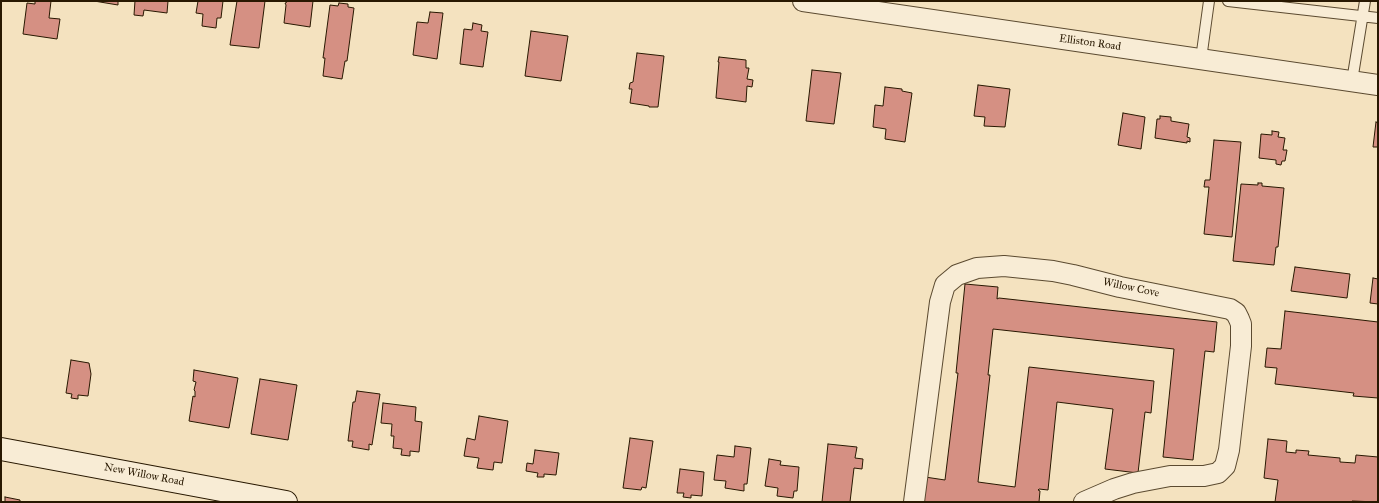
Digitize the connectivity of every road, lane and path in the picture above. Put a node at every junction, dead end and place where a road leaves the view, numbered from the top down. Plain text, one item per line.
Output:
1 (803, 1) edge
2 (1209, 1) edge
3 (1228, 1) edge
4 (1365, 1) edge
5 (1363, 16) junction
6 (1378, 18) edge
7 (1201, 59) junction
8 (1352, 81) junction
9 (1378, 85) edge
10 (1, 449) edge
11 (286, 502) edge
12 (914, 502) edge
13 (1084, 502) edge

1 - 7 street, Elliston Road
2 - 7 lane
3 - 5 lane
4 - 5 lane
5 - 6 lane
5 - 8 lane
7 - 8 street, Elliston Road
8 - 9 street, Elliston Road
10 - 11 main road, New Willow Road
12 - 13 street, Willow Cove

